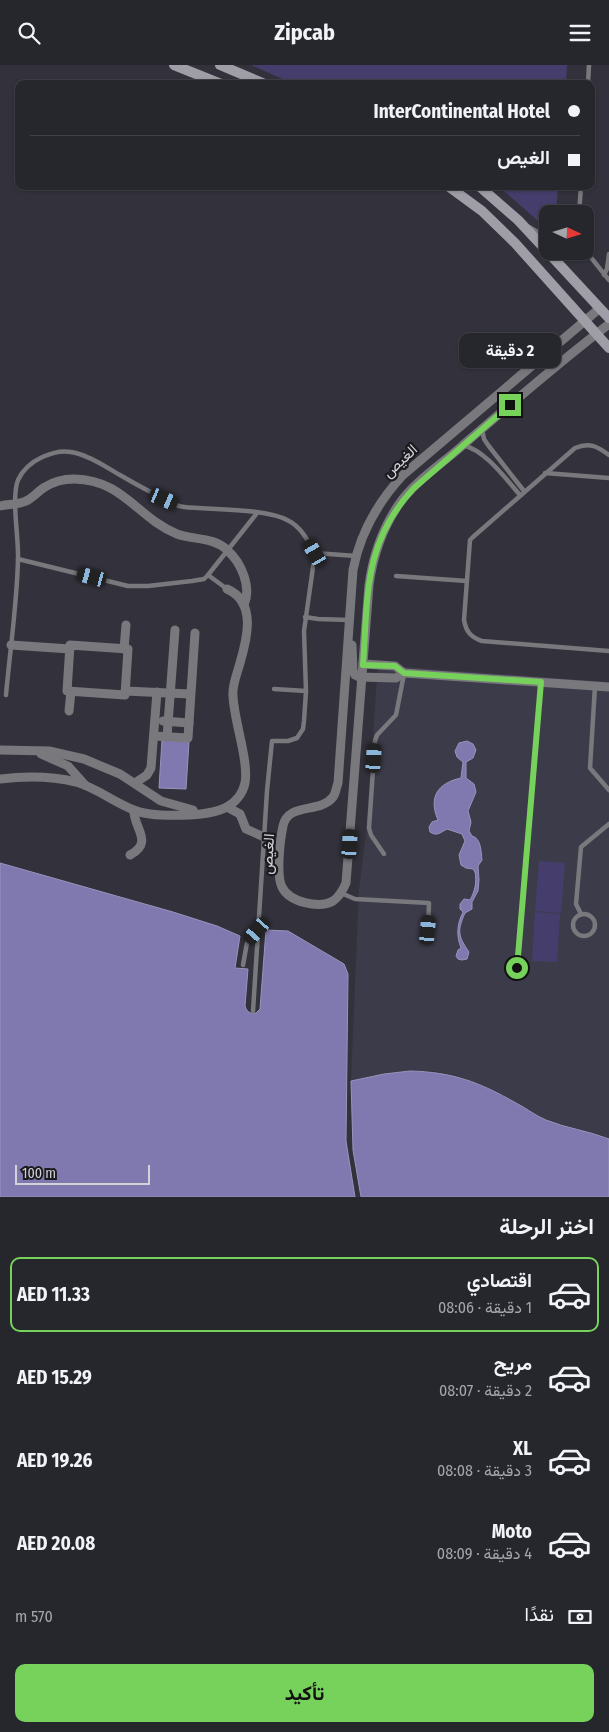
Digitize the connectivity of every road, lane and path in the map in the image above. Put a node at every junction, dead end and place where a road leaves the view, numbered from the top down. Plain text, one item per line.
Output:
1 (174, 65) edge
2 (220, 65) edge
3 (590, 65) edge
4 (211, 80) edge
5 (256, 80) edge
6 (588, 80) edge
7 (453, 190) edge
8 (483, 190) edge
9 (581, 190) edge
10 (580, 205) edge
11 (518, 221) junction
12 (539, 233) edge
13 (609, 254) edge
14 (593, 260) edge
15 (604, 275) junction
16 (609, 280) edge
17 (600, 308) junction
18 (609, 318) edge
19 (584, 321) junction
20 (609, 324) edge
21 (596, 334) junction
22 (609, 348) edge
23 (482, 429) junction
24 (464, 445) junction
25 (609, 455) edge
26 (545, 473) junction
27 (609, 478) edge
28 (524, 491) junction
29 (520, 495) junction
30 (16, 503) junction
31 (0, 506) edge
32 (257, 513) junction
33 (228, 550) junction
34 (315, 553) junction
35 (356, 556) junction
36 (18, 559) junction
37 (208, 575) junction
38 (396, 576) dead end
39 (467, 581) junction
40 (228, 589) joint
41 (244, 605) junction
42 (305, 617) junction
43 (349, 620) junction
44 (126, 625) dead end
45 (175, 630) dead end
46 (195, 633) dead end
47 (348, 639) junction
48 (11, 645) junction
49 (70, 649) junction
50 (124, 649) junction
51 (609, 651) edge
52 (363, 665) junction
53 (404, 673) junction
54 (362, 678) junction
55 (541, 682) junction
56 (595, 686) junction
57 (609, 687) edge
58 (274, 689) dead end
59 (71, 691) junction
60 (125, 691) junction
61 (306, 691) junction
62 (157, 693) junction
63 (170, 693) junction
64 (190, 694) junction
65 (6, 695) dead end
66 (69, 711) dead end
67 (155, 721) junction
68 (168, 722) junction
69 (189, 723) junction
70 (154, 736) junction
71 (167, 737) junction
72 (26, 747) junction
73 (0, 750) edge
74 (0, 779) edge
75 (135, 783) junction
76 (85, 785) junction
77 (609, 790) edge
78 (227, 807) junction
79 (134, 811) junction
80 (203, 813) junction
81 (609, 824) edge
82 (264, 837) junction
83 (384, 854) dead end
84 (130, 855) dead end
85 (341, 893) junction
86 (581, 914) junction
87 (428, 930) dead end
88 (257, 931) junction
89 (243, 965) dead end
90 (517, 968) dead end
91 (252, 1011) dead end

1 - 4 main road
2 - 5 main road
3 - 6 lane
7 - 19 main road
8 - 11 main road
9 - 10 lane
11 - 12 lane
11 - 17 main road
13 - 15 lane
14 - 15 lane
15 - 16 lane
17 - 18 main road
17 - 19 street, الغيص
19 - 21 main road
19 - 35 street, الغيص
20 - 21 street, الغيص
21 - 22 main road
21 - 23 street, الغيص
23 - 24 street, الغيص
23 - 28 lane
24 - 29 lane
24 - 52 street, الغيص
25 - 26 lane
26 - 27 lane
26 - 28 lane
28 - 29 lane
29 - 39 lane
30 - 31 street
30 - 32 lane
30 - 33 street
30 - 36 lane
32 - 33 lane
32 - 34 lane
33 - 37 lane
33 - 41 street
34 - 35 lane
34 - 42 lane
35 - 43 street, الغيص
36 - 37 lane
36 - 48 lane
37 - 40 lane
38 - 39 lane
39 - 51 lane
40 - 41 street
41 - 78 street
42 - 43 lane
42 - 61 lane
43 - 47 street, الغيص
44 - 50 street
45 - 63 street
46 - 64 street
47 - 54 street
47 - 85 street, الغيص
48 - 49 street
48 - 65 lane
49 - 50 street
49 - 59 street
50 - 60 street
52 - 53 street
52 - 54 street, الغيص
53 - 54 street
53 - 55 street
53 - 83 lane
54 - 85 street, الغيص
55 - 56 street
55 - 90 lane
56 - 57 street
56 - 77 lane
58 - 61 lane
59 - 60 street
59 - 66 street
60 - 62 street
61 - 82 lane
62 - 63 street
62 - 67 street
63 - 64 street
63 - 68 street
64 - 69 street
67 - 68 street
67 - 70 street
68 - 69 street
68 - 71 street
69 - 71 street
70 - 71 street
70 - 75 street
72 - 73 street
72 - 75 street
72 - 76 street
74 - 76 street
75 - 80 street
76 - 79 street
78 - 80 street
78 - 82 street
79 - 80 street
79 - 84 street
81 - 86 lane
82 - 88 lane
85 - 87 lane
86 - 86 lane
88 - 89 lane
88 - 91 lane

